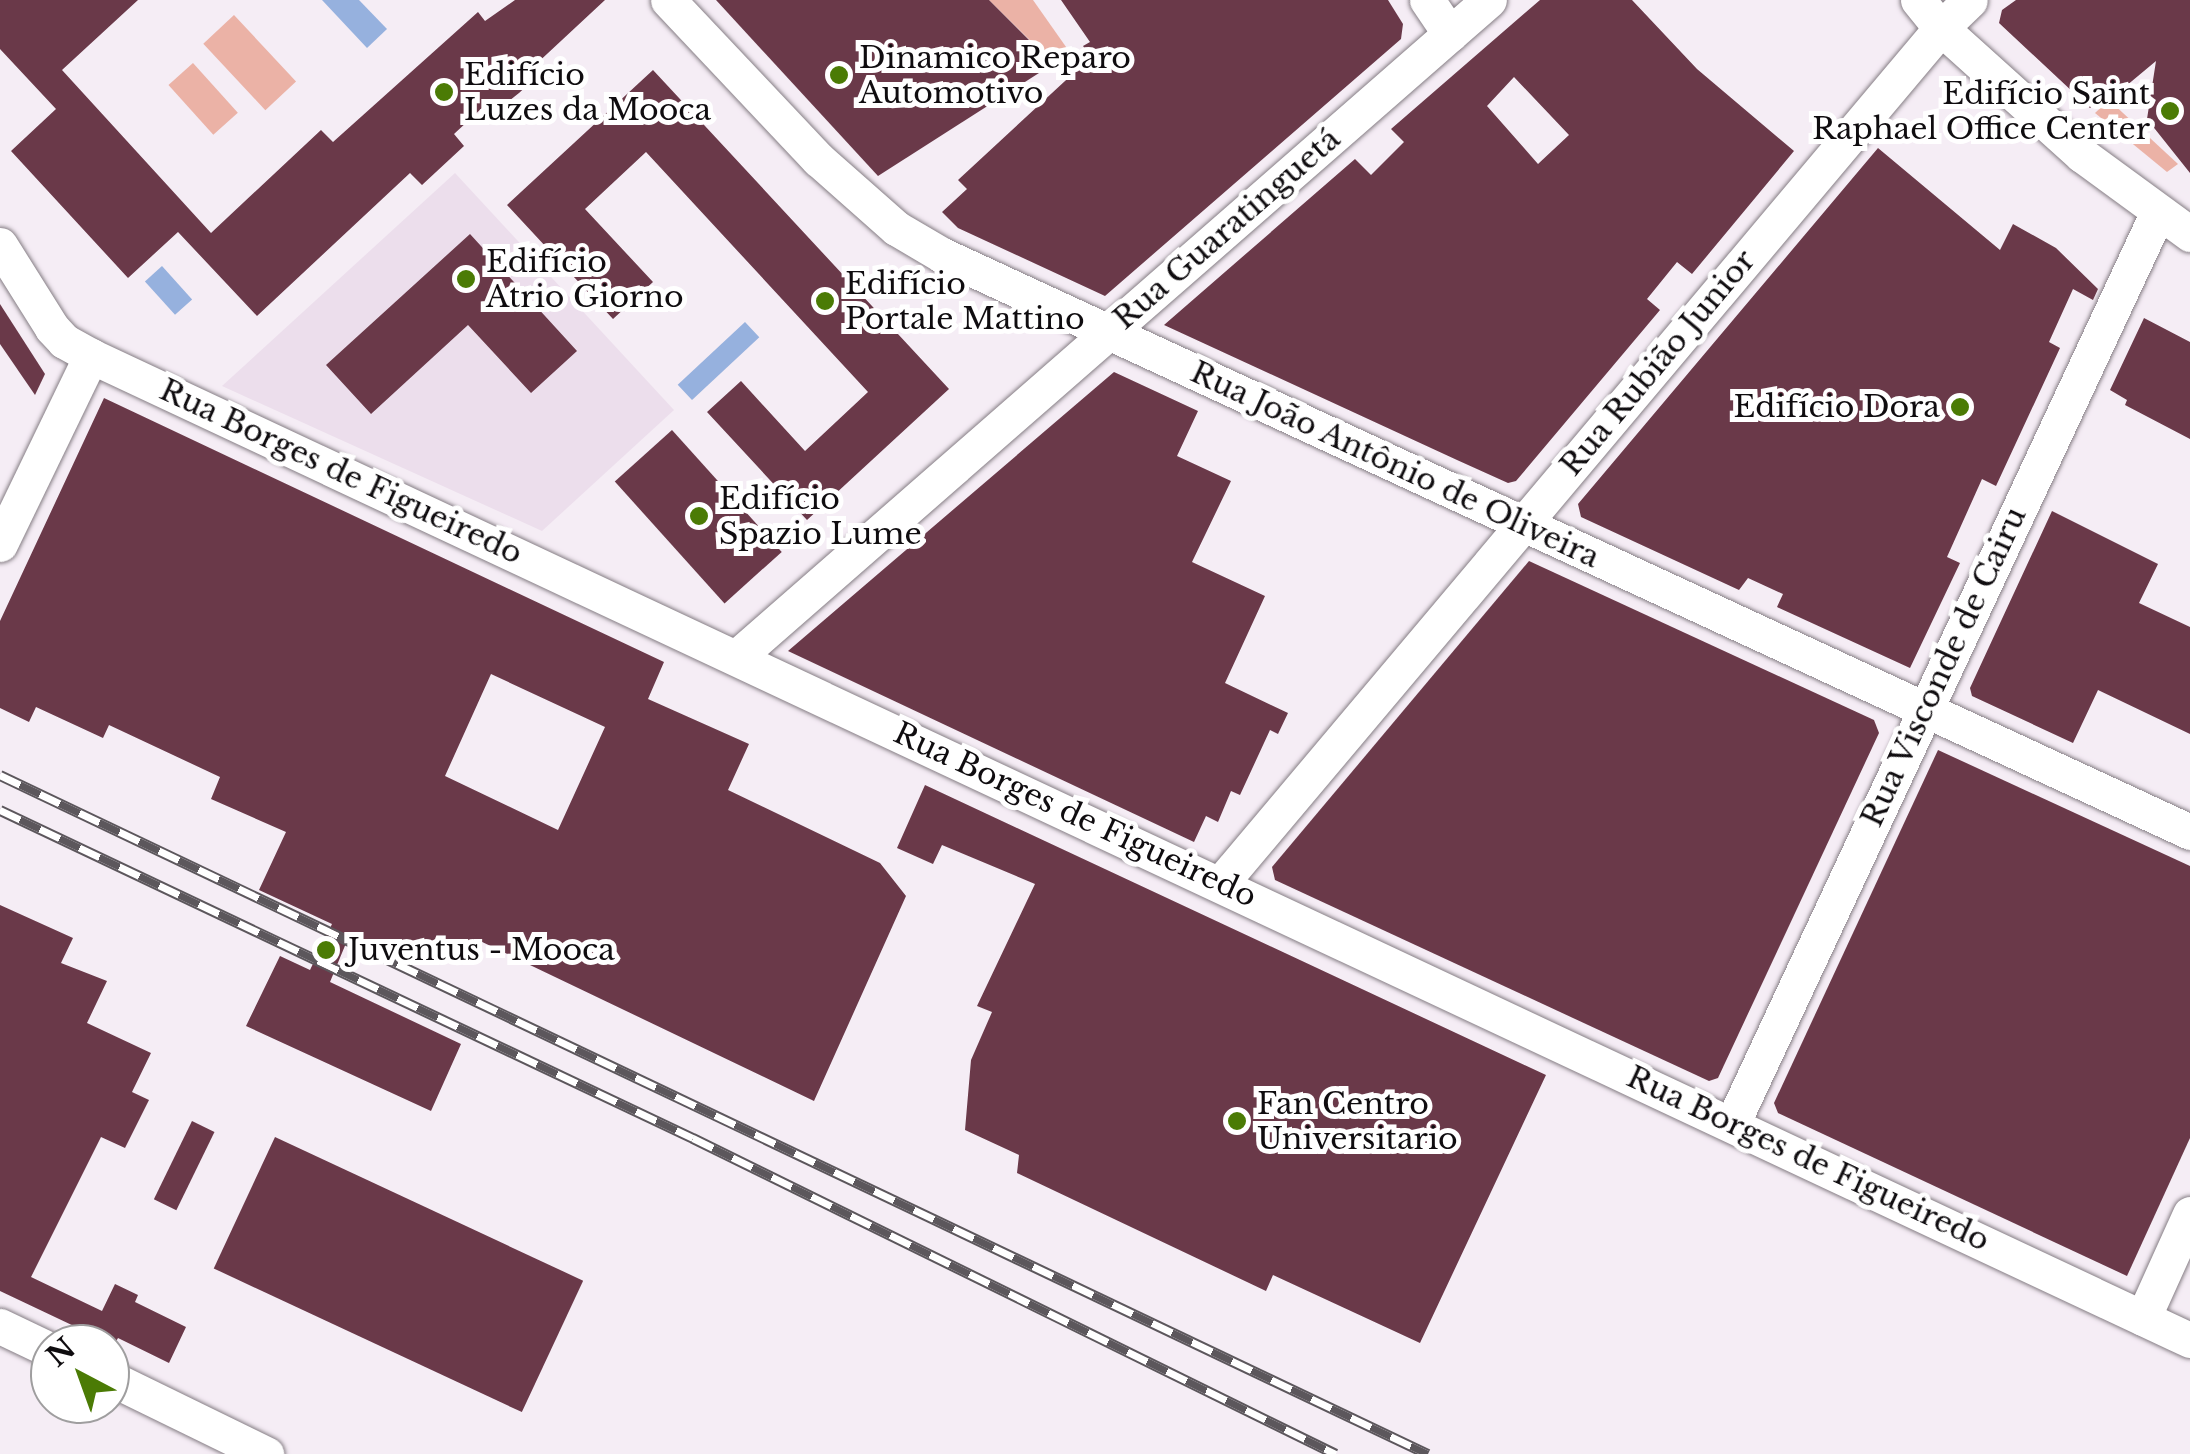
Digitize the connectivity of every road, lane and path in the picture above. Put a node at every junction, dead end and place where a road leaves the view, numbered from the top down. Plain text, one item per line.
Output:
1 (668, 0) edge
2 (1428, 0) edge
3 (1488, 0) edge
4 (1918, 0) edge
5 (1970, 0) edge
6 (1941, 28) junction
7 (1450, 34) junction
8 (2158, 212) junction
9 (2190, 234) edge
10 (0, 245) edge
11 (1108, 333) junction
12 (91, 356) junction
13 (1523, 524) junction
14 (0, 544) edge
15 (738, 656) junction
16 (1924, 708) junction
17 (2190, 832) edge
18 (1221, 882) junction
19 (1732, 1122) junction
20 (2190, 1214) edge
21 (2142, 1318) junction
22 (0, 1326) edge
23 (30, 1340) edge
24 (2190, 1340) edge
25 (130, 1388) edge
26 (266, 1454) edge

1 - 11 street, Rua João Antônio de Oliveira
2 - 7 street
3 - 7 street, Rua Guaratinguetá
4 - 6 street
5 - 6 street, Rua Rubião Junior
6 - 8 street
6 - 13 street, Rua Rubião Junior
7 - 11 street, Rua Guaratinguetá
8 - 9 street
8 - 16 street, Rua Visconde de Cairu
10 - 12 street, Rua Borges de Figueiredo
11 - 13 street, Rua João Antônio de Oliveira
11 - 15 street, Rua Guaratinguetá
12 - 14 street
12 - 15 street, Rua Borges de Figueiredo
13 - 16 street, Rua João Antônio de Oliveira
13 - 18 street, Rua Rubião Junior
15 - 18 street, Rua Borges de Figueiredo
16 - 17 street, Rua João Antônio de Oliveira
16 - 19 street, Rua Visconde de Cairu
18 - 19 street, Rua Borges de Figueiredo
19 - 21 street, Rua Borges de Figueiredo
20 - 21 street
21 - 24 street, Rua Borges de Figueiredo
22 - 23 street
25 - 26 street

